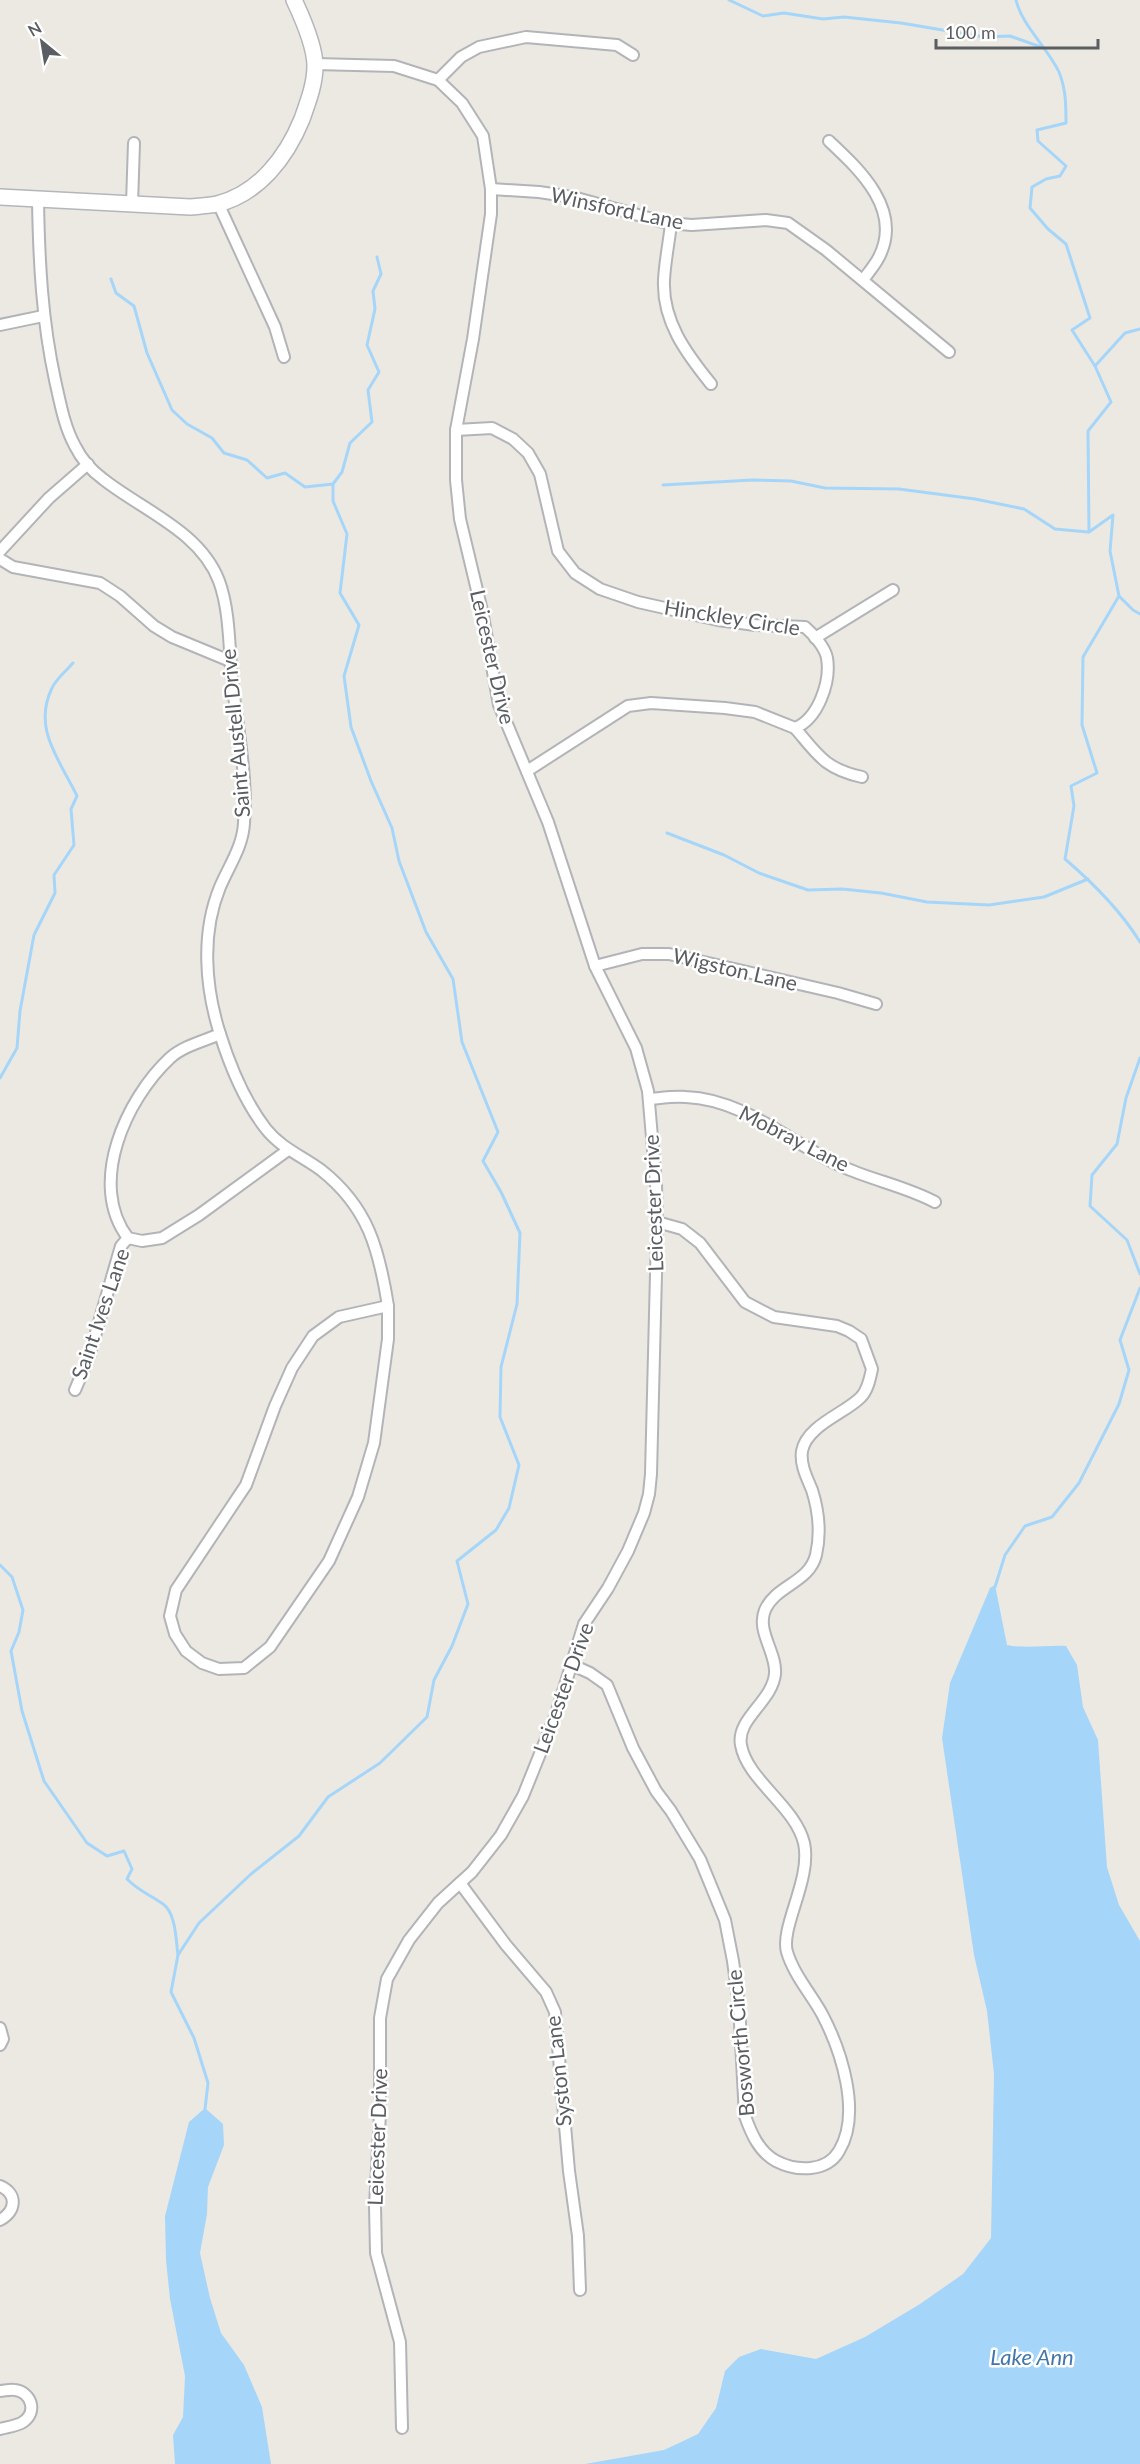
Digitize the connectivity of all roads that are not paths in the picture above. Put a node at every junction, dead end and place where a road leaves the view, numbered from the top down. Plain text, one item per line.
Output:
1 (294, 0) edge
2 (633, 55) dead end
3 (315, 64) junction
4 (438, 80) junction
5 (829, 141) dead end
6 (134, 143) dead end
7 (491, 189) junction
8 (0, 197) edge
9 (38, 200) junction
10 (218, 203) junction
11 (132, 204) junction
12 (671, 224) junction
13 (863, 280) junction
14 (43, 316) junction
15 (0, 325) edge
16 (949, 352) dead end
17 (284, 357) dead end
18 (711, 384) dead end
19 (456, 430) junction
20 (88, 464) junction
21 (0, 551) edge
22 (0, 559) edge
23 (893, 591) dead end
24 (816, 638) junction
25 (230, 661) junction
26 (795, 728) junction
27 (526, 771) junction
28 (862, 777) dead end
29 (595, 966) junction
30 (876, 1004) dead end
31 (220, 1034) junction
32 (649, 1099) junction
33 (288, 1150) junction
34 (935, 1202) dead end
35 (657, 1222) junction
36 (128, 1238) junction
37 (388, 1306) junction
38 (75, 1390) dead end
39 (570, 1664) junction
40 (460, 1883) junction
41 (0, 2028) edge
42 (0, 2044) edge
43 (0, 2186) edge
44 (0, 2220) edge
45 (580, 2290) dead end
46 (0, 2391) edge
47 (402, 2427) dead end
48 (0, 2429) edge

1 - 3 main road
2 - 4 street
3 - 4 street, Leicester Drive
3 - 10 main road
4 - 7 street, Leicester Drive
5 - 13 street
6 - 11 street
7 - 12 street, Winsford Lane
7 - 19 street, Leicester Drive
8 - 9 main road
9 - 11 main road
9 - 14 street, Saint Austell Drive
10 - 11 main road
10 - 17 street
12 - 13 street, Winsford Lane
12 - 18 street
13 - 16 street, Winsford Lane
14 - 15 street
14 - 20 street, Saint Austell Drive
19 - 24 street, Hinckley Circle
19 - 27 street, Leicester Drive
20 - 21 street
20 - 25 street, Saint Austell Drive
22 - 25 street
23 - 24 street
24 - 26 street, Hinckley Circle
25 - 31 street, Saint Austell Drive
26 - 27 street
26 - 28 street
27 - 29 street, Leicester Drive
29 - 30 street, Wigston Lane
29 - 32 street, Leicester Drive
31 - 33 street, Saint Austell Drive
31 - 36 street
32 - 34 street, Mobray Lane
32 - 35 street, Leicester Drive
33 - 36 street
33 - 37 street, Saint Austell Drive
35 - 39 street, Leicester Drive
35 - 39 street, Bosworth Circle
36 - 38 street, Saint Ives Lane
37 - 37 street, Saint Austell Drive
39 - 40 street, Leicester Drive
40 - 45 street, Syston Lane
40 - 47 street, Leicester Drive
41 - 42 street
43 - 44 street
46 - 48 street

